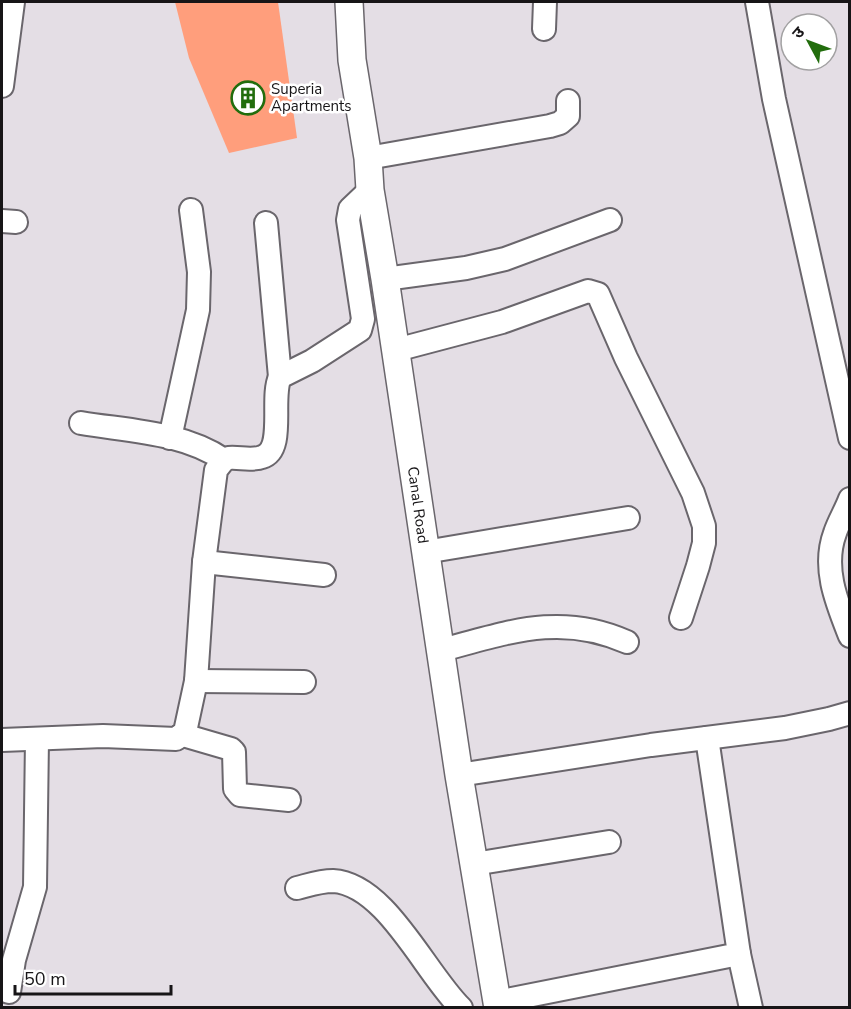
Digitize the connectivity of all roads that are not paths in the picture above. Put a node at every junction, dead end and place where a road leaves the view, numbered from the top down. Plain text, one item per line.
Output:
1 (13, 2) edge
2 (349, 2) edge
3 (545, 2) edge
4 (757, 2) edge
5 (544, 29) dead end
6 (2, 86) edge
7 (568, 101) dead end
8 (368, 158) junction
9 (369, 190) junction
10 (191, 210) dead end
11 (610, 220) dead end
12 (266, 223) dead end
13 (385, 279) junction
14 (396, 350) junction
15 (280, 377) junction
16 (81, 423) dead end
17 (170, 438) junction
18 (849, 438) edge
19 (224, 460) junction
20 (849, 499) edge
21 (628, 518) dead end
22 (425, 552) junction
23 (204, 562) junction
24 (324, 575) dead end
25 (681, 618) dead end
26 (849, 636) edge
27 (627, 642) dead end
28 (441, 650) junction
29 (196, 681) junction
30 (304, 682) dead end
31 (849, 713) edge
32 (183, 735) junction
33 (707, 738) junction
34 (36, 739) junction
35 (2, 740) edge
36 (459, 775) junction
37 (289, 800) dead end
38 (609, 842) dead end
39 (474, 864) junction
40 (297, 888) dead end
41 (739, 954) junction
42 (9, 992) dead end
43 (497, 1005) edge
44 (461, 1008) edge
45 (750, 1008) edge

1 - 6 street
2 - 8 street, Canal Road
3 - 5 street
4 - 18 street
7 - 8 street
8 - 9 street, Canal Road
9 - 13 street, Canal Road
9 - 15 street
10 - 17 street
11 - 13 street
12 - 15 street
13 - 14 street, Canal Road
14 - 22 street, Canal Road
14 - 25 street
15 - 19 street
16 - 17 street
17 - 19 street
19 - 23 street
20 - 26 street
21 - 22 street
22 - 28 street, Canal Road
23 - 24 street
23 - 29 street
27 - 28 street
28 - 36 street, Canal Road
29 - 30 street
29 - 32 street
31 - 33 street
32 - 34 street
32 - 37 street
33 - 36 street
33 - 41 street
34 - 35 street
34 - 42 street
36 - 39 street, Canal Road
38 - 39 street
39 - 43 street, Canal Road
40 - 44 street
41 - 43 street
41 - 45 street

